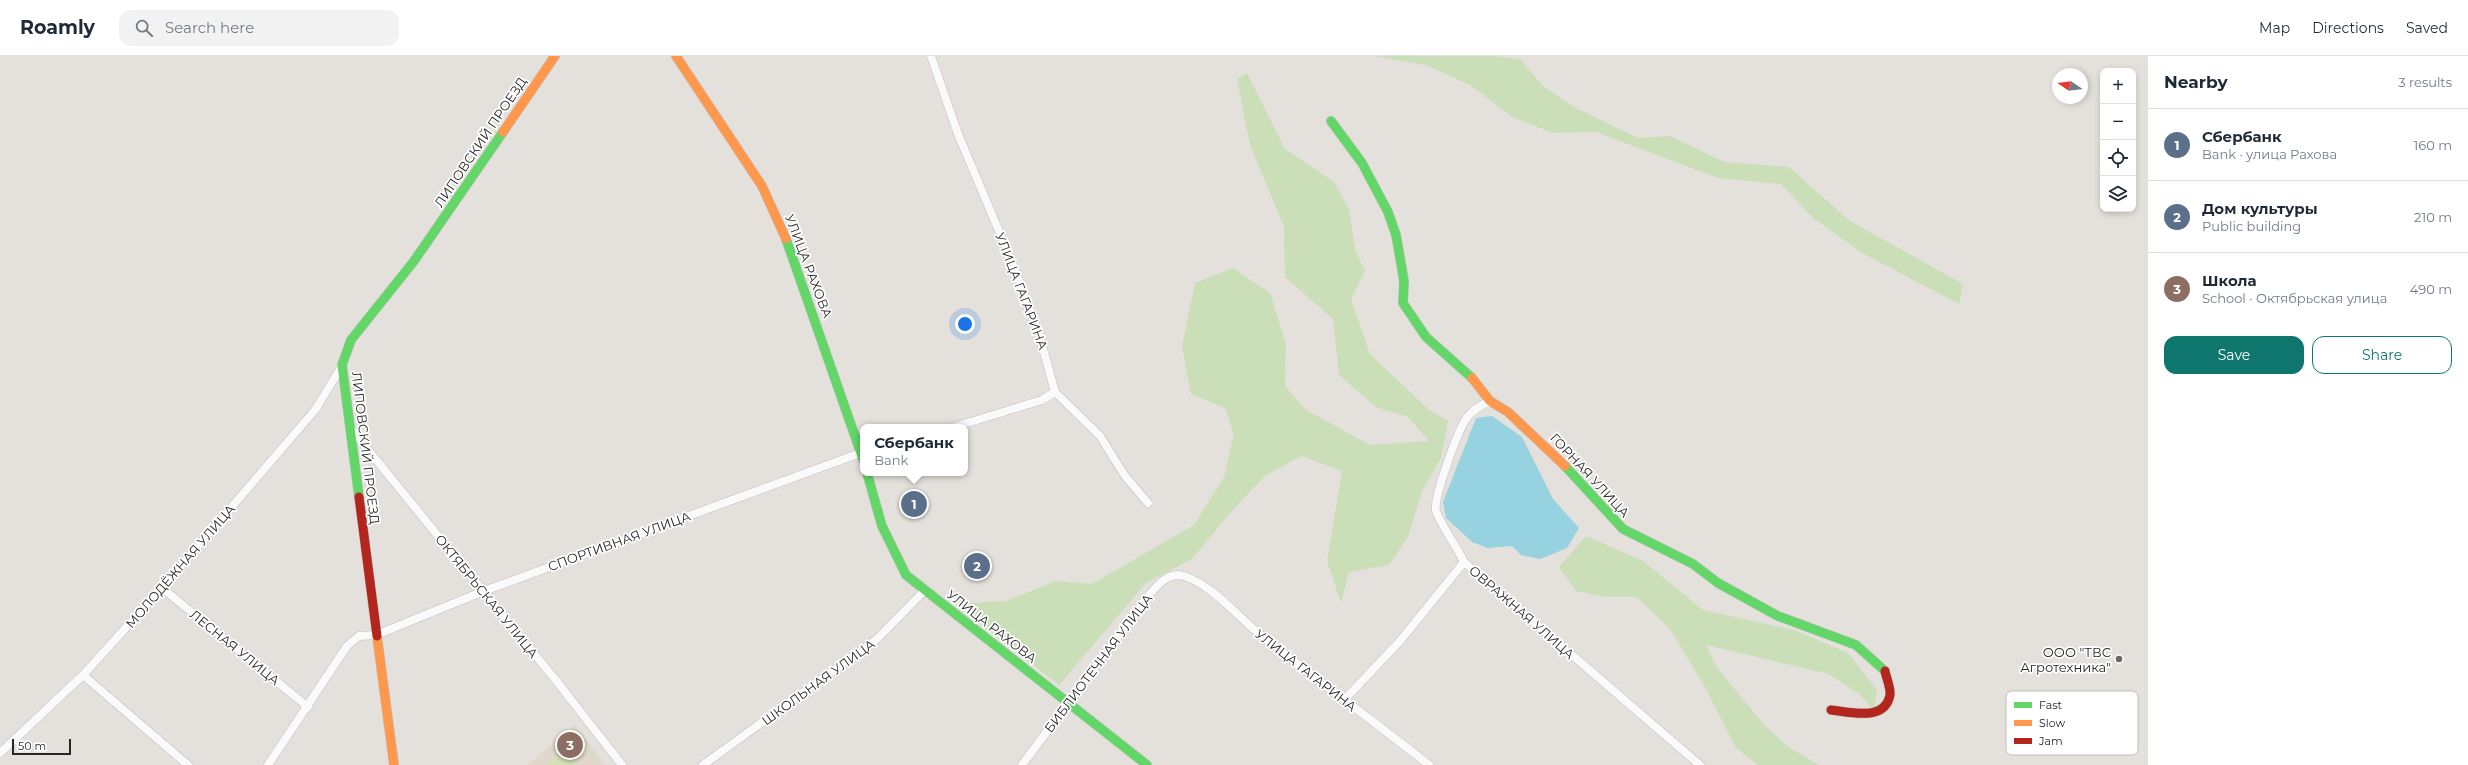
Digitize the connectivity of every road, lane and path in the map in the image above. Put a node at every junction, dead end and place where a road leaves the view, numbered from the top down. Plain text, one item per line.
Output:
1 (555, 56) edge
2 (676, 56) edge
3 (931, 56) edge
4 (1331, 120) dead end
5 (342, 365) junction
6 (1055, 392) junction
7 (1490, 401) junction
8 (964, 424) edge
9 (350, 428) junction
10 (860, 449) edge
11 (860, 456) edge
12 (868, 476) edge
13 (1148, 503) dead end
14 (1464, 562) junction
15 (1183, 576) joint
16 (162, 588) junction
17 (925, 590) junction
18 (484, 591) junction
19 (376, 635) junction
20 (83, 675) junction
21 (1345, 699) junction
22 (1068, 702) junction
23 (308, 707) junction
24 (1831, 710) dead end
25 (0, 753) edge
26 (188, 765) edge
27 (268, 765) edge
28 (394, 765) edge
29 (622, 765) edge
30 (703, 765) edge
31 (1022, 765) edge
32 (1147, 765) edge
33 (1429, 765) edge
34 (1700, 765) edge

1 - 5 street, ЛИПОВСКИЙ ПРОЕЗД
2 - 10 street, УЛИЦА РАХОВА
3 - 6 street, УЛИЦА ГАГАРИНА
4 - 7 street, ГОРНАЯ УЛИЦА
5 - 9 street, ЛИПОВСКИЙ ПРОЕЗД
5 - 16 street, МОЛОДЁЖНАЯ УЛИЦА
6 - 8 street
6 - 13 street
7 - 14 street
7 - 24 street, ГОРНАЯ УЛИЦА
9 - 18 street, ОКТЯБРЬСКАЯ УЛИЦА
9 - 19 street, ЛИПОВСКИЙ ПРОЕЗД
11 - 18 street, СПОРТИВНАЯ УЛИЦА
12 - 17 street, УЛИЦА РАХОВА
14 - 21 street, ОВРАЖНАЯ УЛИЦА
14 - 34 street, ОВРАЖНАЯ УЛИЦА
15 - 21 street, УЛИЦА ГАГАРИНА
15 - 22 street, БИБЛИОТЕЧНАЯ УЛИЦА
16 - 20 street, МОЛОДЁЖНАЯ УЛИЦА
16 - 23 street, ЛЕСНАЯ УЛИЦА
17 - 22 street, УЛИЦА РАХОВА
17 - 30 street, ШКОЛЬНАЯ УЛИЦА
18 - 19 street, СПОРТИВНАЯ УЛИЦА
18 - 29 street, ОКТЯБРЬСКАЯ УЛИЦА
19 - 23 street, СПОРТИВНАЯ УЛИЦА
19 - 28 street, ЛИПОВСКИЙ ПРОЕЗД
20 - 25 street, МОЛОДЁЖНАЯ УЛИЦА
20 - 26 street
21 - 33 street, УЛИЦА ГАГАРИНА
22 - 31 street, БИБЛИОТЕЧНАЯ УЛИЦА
22 - 32 street, УЛИЦА РАХОВА
23 - 27 street, СПОРТИВНАЯ УЛИЦА

